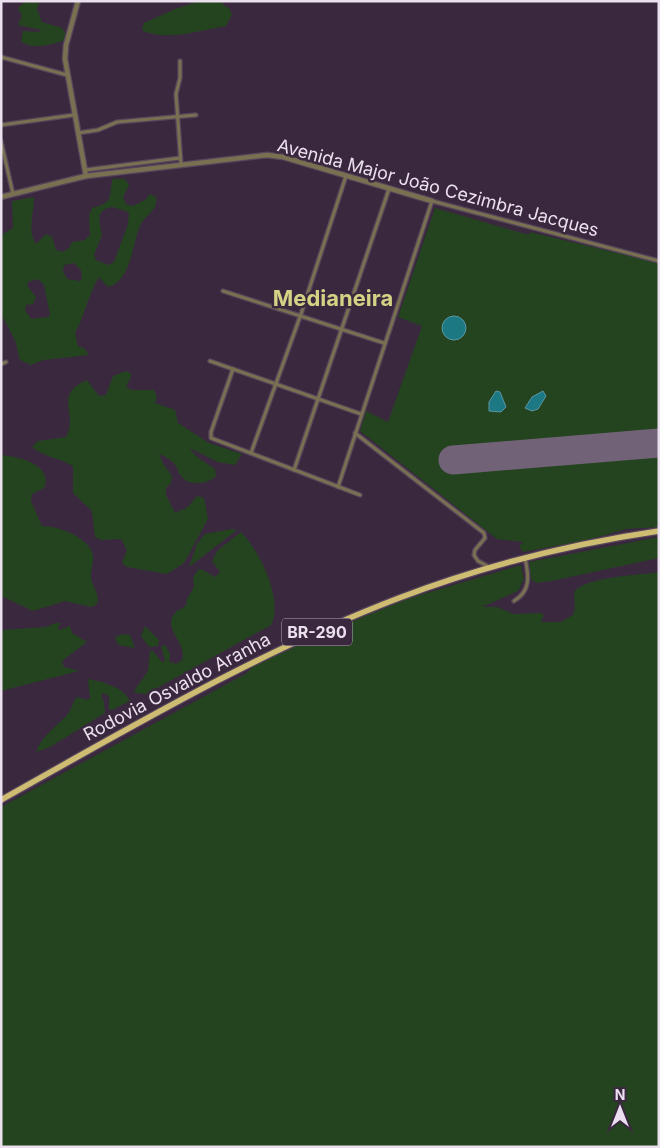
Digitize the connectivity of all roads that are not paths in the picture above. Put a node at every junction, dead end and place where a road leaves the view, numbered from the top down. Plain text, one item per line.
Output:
1 (78, 1) edge
2 (1, 57) edge
3 (180, 61) dead end
4 (67, 75) junction
5 (74, 114) junction
6 (196, 116) dead end
7 (177, 117) junction
8 (1, 125) edge
9 (78, 133) junction
10 (1, 141) edge
11 (180, 158) junction
12 (181, 164) junction
13 (84, 170) junction
14 (86, 176) junction
15 (346, 176) junction
16 (389, 188) junction
17 (13, 194) junction
18 (1, 197) edge
19 (432, 201) junction
20 (659, 261) edge
21 (223, 291) dead end
22 (301, 314) junction
23 (342, 328) junction
24 (384, 343) junction
25 (210, 361) dead end
26 (6, 362) dead end
27 (1, 364) edge
28 (233, 369) junction
29 (275, 384) junction
30 (318, 399) junction
31 (361, 414) junction
32 (354, 433) junction
33 (252, 453) junction
34 (294, 470) junction
35 (338, 487) junction
36 (360, 496) dead end
37 (659, 531) edge
38 (525, 558) junction
39 (489, 568) junction
40 (514, 601) dead end
41 (1, 800) edge

1 - 4 street
2 - 4 street
3 - 7 street
4 - 5 street
5 - 8 street
5 - 9 street
6 - 7 street
7 - 9 street
7 - 11 street
9 - 13 street
10 - 17 street
11 - 12 street
11 - 13 street
12 - 14 street, Avenida Major João Cezimbra Jacques
12 - 15 street, Avenida Major João Cezimbra Jacques
13 - 14 street
14 - 17 street, Avenida Major João Cezimbra Jacques
15 - 16 street, Avenida Major João Cezimbra Jacques
15 - 22 street
16 - 19 street, Avenida Major João Cezimbra Jacques
16 - 23 street
17 - 18 street, Avenida Major João Cezimbra Jacques
19 - 20 street, Avenida Major João Cezimbra Jacques
19 - 24 street
21 - 22 street
22 - 23 street
22 - 29 street
23 - 24 street
23 - 30 street
24 - 31 street
25 - 28 street
26 - 27 street
28 - 29 street
28 - 33 street
29 - 30 street
29 - 33 street
30 - 31 street
30 - 34 street
31 - 32 street
32 - 35 street
32 - 39 street
33 - 34 street
34 - 35 street
35 - 36 street
37 - 38 highway, Rodovia Osvaldo Aranha / BR-290
38 - 39 highway, Rodovia Osvaldo Aranha / BR-290
38 - 40 street
39 - 41 highway, Rodovia Osvaldo Aranha / BR-290

